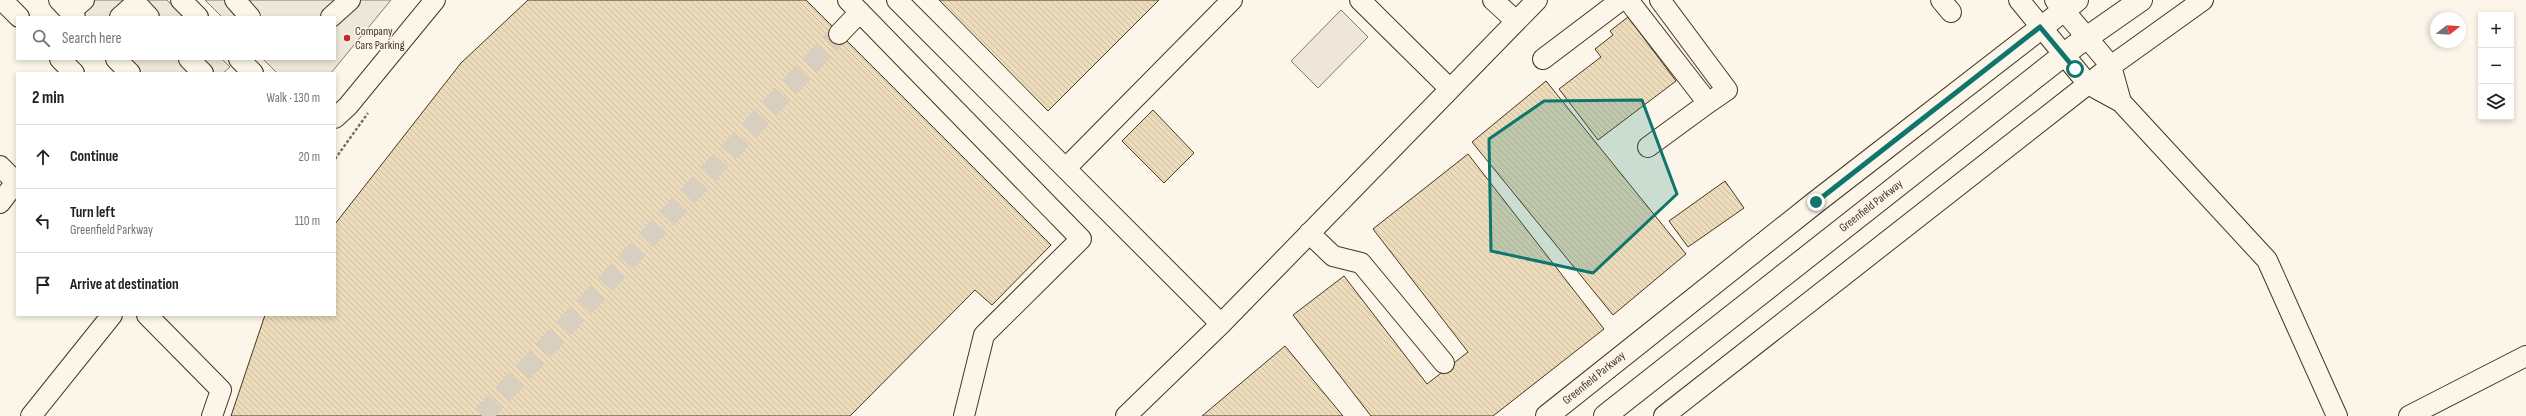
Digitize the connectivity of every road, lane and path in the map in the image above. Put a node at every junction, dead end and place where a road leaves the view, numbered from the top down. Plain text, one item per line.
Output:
1 (2, 0) edge
2 (181, 0) edge
3 (235, 0) edge
4 (350, 0) edge
5 (435, 0) edge
6 (897, 0) edge
7 (1232, 0) edge
8 (1360, 0) edge
9 (1493, 0) edge
10 (1621, 0) edge
11 (1628, 0) edge
12 (1660, 0) edge
13 (2019, 0) edge
14 (2141, 0) edge
15 (2203, 0) edge
16 (2065, 3) edge
17 (854, 6) edge
18 (1525, 7) edge
19 (18, 16) edge
20 (121, 16) edge
21 (148, 16) edge
22 (197, 16) edge
23 (249, 16) edge
24 (332, 16) edge
25 (2040, 27) junction
26 (840, 34) tunnel mouth
27 (2086, 38) junction
28 (2063, 56) junction
29 (1543, 59) dead end
30 (61, 60) edge
31 (117, 60) edge
32 (190, 60) edge
33 (241, 60) edge
34 (2111, 66) junction
35 (73, 72) edge
36 (129, 72) edge
37 (201, 72) edge
38 (252, 72) edge
39 (2088, 84) junction
40 (1450, 89) junction
41 (2121, 102) junction
42 (1708, 103) junction
43 (336, 117) edge
44 (1648, 147) dead end
45 (0, 166) edge
46 (1066, 168) junction
47 (16, 182) edge
48 (16, 184) edge
49 (0, 203) edge
50 (1309, 233) junction
51 (111, 316) edge
52 (148, 316) edge
53 (1221, 324) junction
54 (2526, 356) edge
55 (1444, 363) dead end
56 (31, 416) edge
57 (212, 416) edge
58 (964, 416) edge
59 (1126, 416) edge
60 (1547, 416) edge
61 (1605, 416) edge
62 (1664, 416) edge
63 (2338, 416) edge
64 (2409, 416) edge

1 - 19 street
2 - 22 street
3 - 23 street
4 - 24 street
5 - 43 street
6 - 46 street
7 - 46 street
8 - 40 street
9 - 18 street
10 - 29 street
11 - 42 street
12 - 42 street
13 - 25 street
14 - 27 main road, Greenfield Parkway
15 - 34 street
16 - 25 main road, Greenfield Parkway
16 - 27 street
17 - 26 street
17 - 58 street
18 - 40 street
20 - 21 street
25 - 28 street
25 - 60 main road, Greenfield Parkway
27 - 28 main road, Greenfield Parkway
27 - 34 street
28 - 39 street
28 - 61 main road, Greenfield Parkway
30 - 35 street
31 - 36 street
32 - 37 street
33 - 38 street
34 - 39 street
34 - 41 street
39 - 41 street
39 - 62 street
40 - 50 street
41 - 63 street
42 - 44 street
45 - 47 street
46 - 53 street
48 - 49 street
50 - 53 street
50 - 55 street
51 - 56 street
52 - 57 street
53 - 59 street
54 - 64 street

